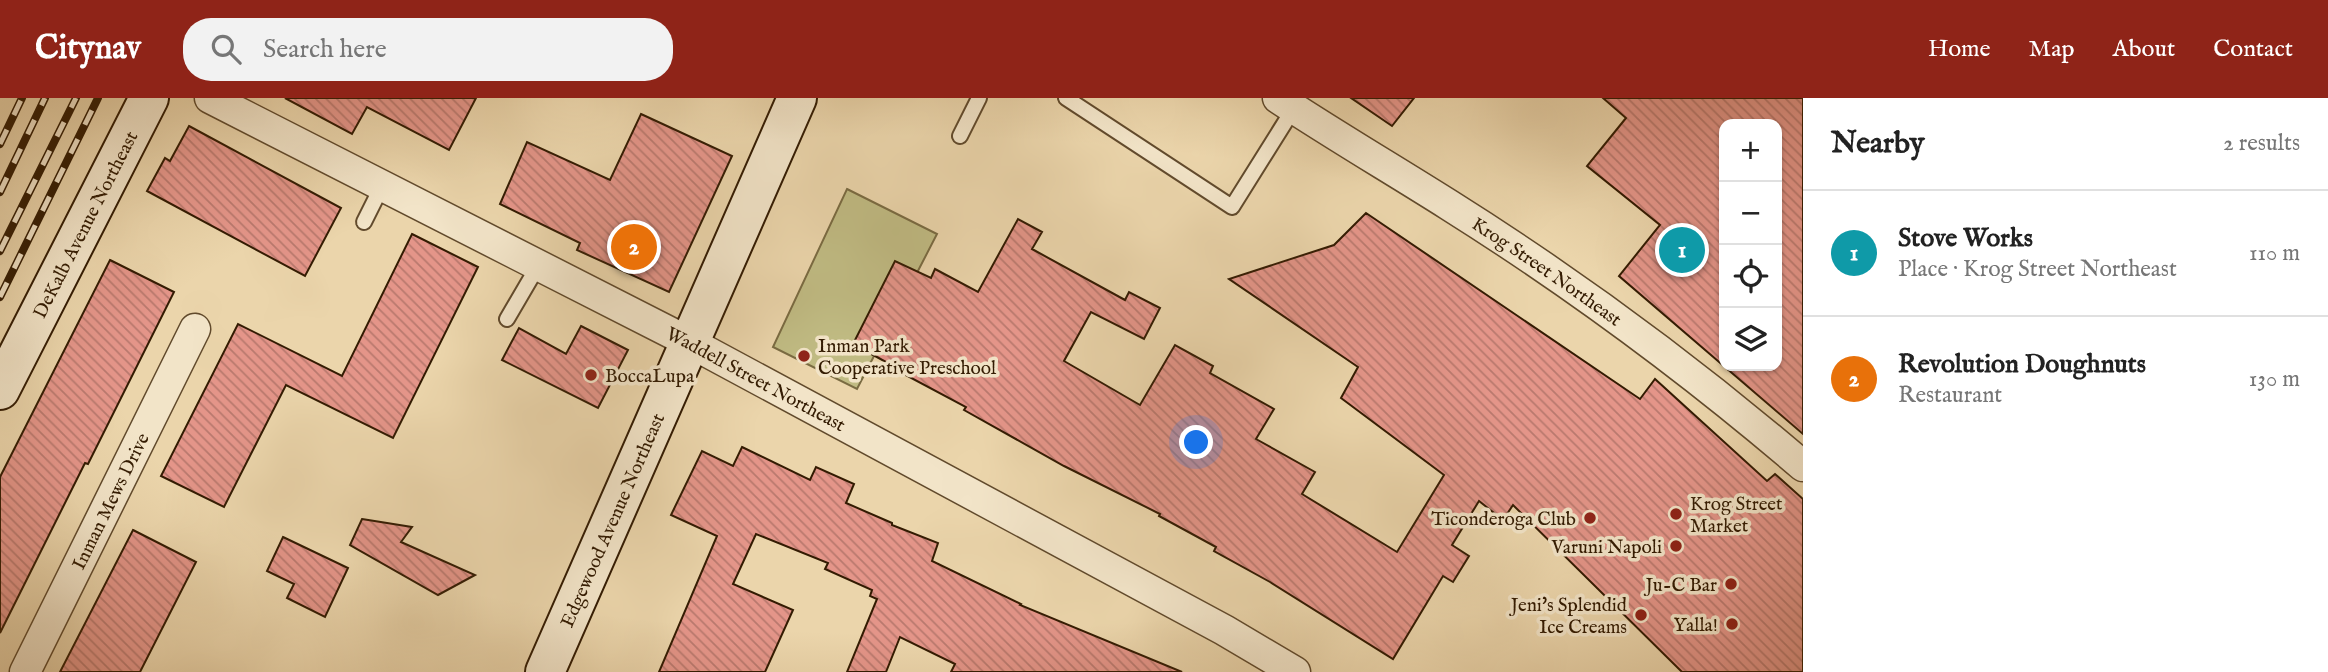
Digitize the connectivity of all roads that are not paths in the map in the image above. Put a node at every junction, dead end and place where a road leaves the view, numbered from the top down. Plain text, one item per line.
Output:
1 (149, 98) edge
2 (210, 98) edge
3 (797, 98) edge
4 (979, 98) edge
5 (1066, 98) edge
6 (1286, 103) edge
7 (960, 136) dead end
8 (382, 186) junction
9 (364, 222) dead end
10 (538, 266) junction
11 (507, 319) dead end
12 (195, 329) dead end
13 (689, 342) junction
14 (0, 390) edge
15 (1803, 466) edge
16 (25, 672) edge
17 (545, 672) edge
18 (1295, 672) edge

1 - 14 main road, DeKalb Avenue Northeast
2 - 8 street, Waddell Street Northeast
3 - 13 main road, Edgewood Avenue Northeast
4 - 7 lane
5 - 6 lane
6 - 15 street, Krog Street Northeast
8 - 9 lane
8 - 10 street, Waddell Street Northeast
10 - 11 lane
10 - 13 street, Waddell Street Northeast
12 - 16 street, Inman Mews Drive
13 - 17 main road, Edgewood Avenue Northeast
13 - 18 street, Waddell Street Northeast

